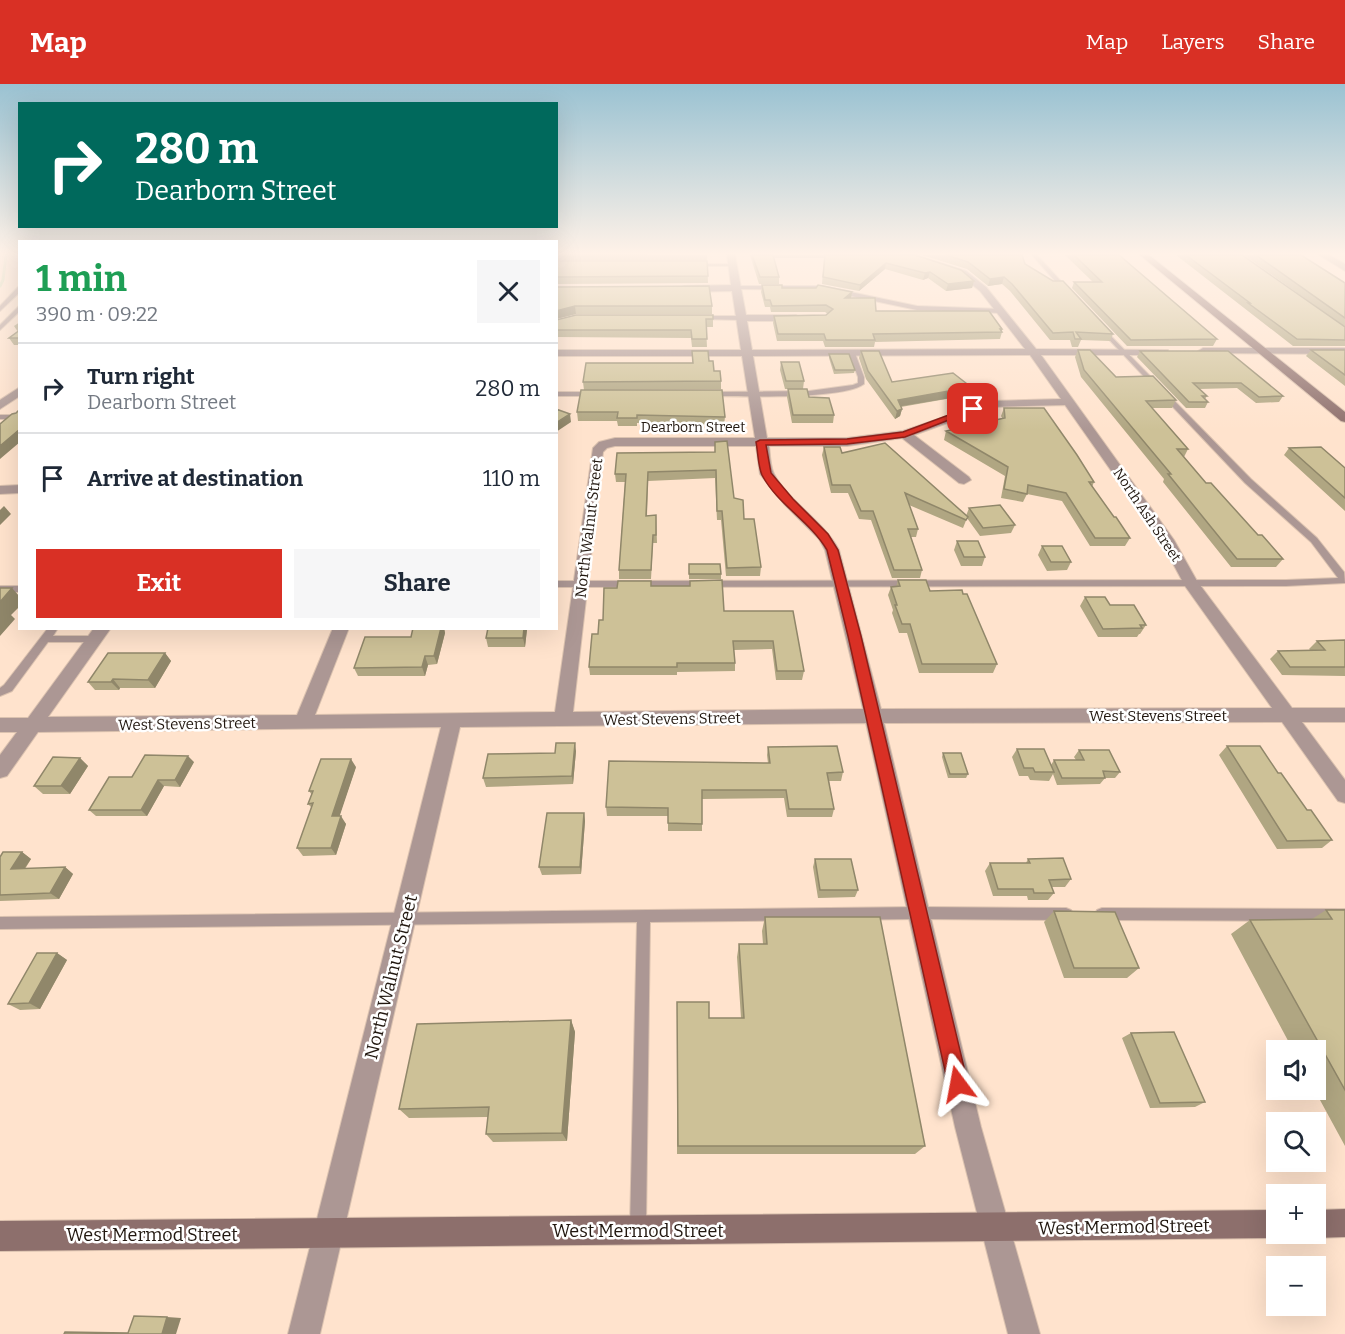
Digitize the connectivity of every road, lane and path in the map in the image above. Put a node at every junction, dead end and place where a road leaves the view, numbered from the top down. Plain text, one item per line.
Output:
1 (14, 313) edge
2 (741, 313) edge
3 (1003, 313) edge
4 (1216, 313) edge
5 (698, 318) edge
6 (742, 318) junction
7 (801, 318) edge
8 (1095, 322) edge
9 (0, 328) edge
10 (1262, 351) junction
11 (1345, 351) edge
12 (852, 352) junction
13 (1033, 352) junction
14 (1124, 352) junction
15 (747, 353) junction
16 (558, 354) edge
17 (18, 392) edge
18 (558, 394) edge
19 (603, 394) edge
20 (696, 394) edge
21 (753, 394) junction
22 (1066, 402) junction
23 (0, 406) edge
24 (0, 417) edge
25 (18, 417) edge
26 (1345, 418) edge
27 (905, 434) junction
28 (760, 442) junction
29 (603, 445) joint
30 (964, 480) dead end
31 (0, 489) edge
32 (18, 489) edge
33 (842, 583) junction
34 (1190, 583) junction
35 (558, 584) edge
36 (582, 584) junction
37 (0, 589) edge
38 (18, 589) edge
39 (52, 630) edge
40 (340, 630) edge
41 (99, 634) edge
42 (45, 639) junction
43 (0, 692) edge
44 (873, 716) junction
45 (1288, 716) junction
46 (1345, 716) edge
47 (563, 720) junction
48 (452, 721) junction
49 (303, 722) junction
50 (0, 725) edge
51 (32, 725) junction
52 (0, 770) edge
53 (1345, 795) edge
54 (919, 913) junction
55 (1345, 915) edge
56 (645, 916) junction
57 (406, 918) junction
58 (0, 923) edge
59 (1345, 1223) edge
60 (1266, 1224) edge
61 (1326, 1224) edge
62 (995, 1228) junction
63 (638, 1230) junction
64 (329, 1233) junction
65 (0, 1236) edge
66 (304, 1334) edge
67 (1024, 1334) edge

1 - 9 lane
2 - 6 street
3 - 13 street, North Ash Street
4 - 10 street
5 - 6 lane
6 - 7 street
6 - 15 street
8 - 14 lane
10 - 11 street
10 - 14 street
10 - 26 street
12 - 13 street
12 - 15 street
12 - 21 lane
13 - 14 street
13 - 22 street, North Ash Street
14 - 34 lane
15 - 16 street
15 - 21 street
17 - 23 street
18 - 19 lane
20 - 21 lane
21 - 28 street
22 - 27 street, Dearborn Street
22 - 34 street, North Ash Street
24 - 25 lane
27 - 28 street, Dearborn Street
27 - 30 street
28 - 29 street, Dearborn Street
28 - 33 street
29 - 36 street, North Walnut Street
31 - 32 street
33 - 34 lane
33 - 36 lane
33 - 44 street
34 - 45 street, North Ash Street
35 - 36 lane
36 - 47 street, North Walnut Street
37 - 38 lane
39 - 42 lane
40 - 49 street
41 - 42 lane
41 - 51 street
42 - 43 lane
44 - 45 street, West Stevens Street
44 - 47 street, West Stevens Street
44 - 54 street
45 - 46 street, West Stevens Street
45 - 53 street, North Ash Street
47 - 48 street, West Stevens Street
48 - 49 street, West Stevens Street
48 - 57 street, North Walnut Street
49 - 51 street, West Stevens Street
50 - 51 street, West Stevens Street
51 - 52 street
54 - 55 lane
54 - 56 lane
54 - 62 street
56 - 57 lane
56 - 63 lane
57 - 58 lane
57 - 64 street, North Walnut Street
59 - 61 street
60 - 62 street, West Mermod Street
62 - 63 street, West Mermod Street
62 - 67 street
63 - 64 street, West Mermod Street
64 - 65 street, West Mermod Street
64 - 66 street, North Walnut Street

